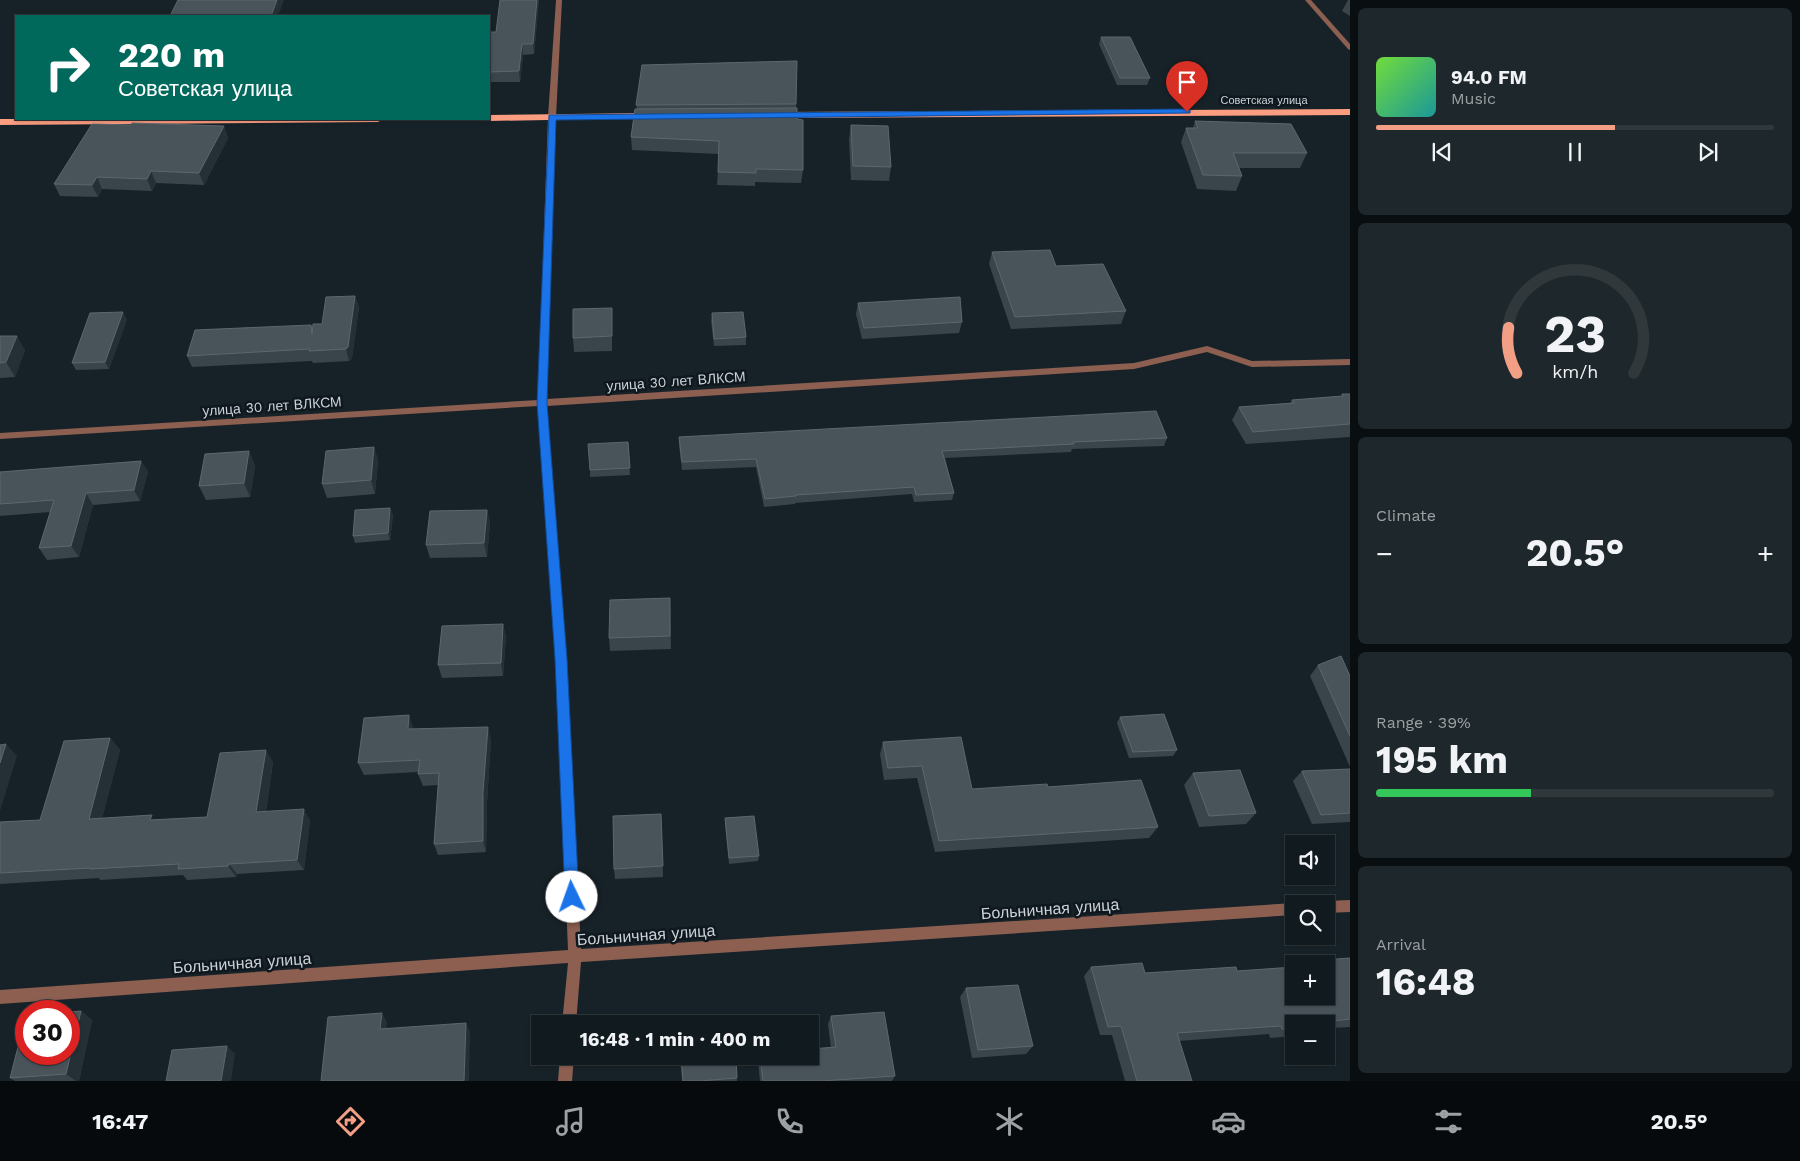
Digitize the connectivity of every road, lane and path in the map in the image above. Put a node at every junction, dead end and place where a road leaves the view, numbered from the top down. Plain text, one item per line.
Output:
1 (559, 0) edge
2 (1308, 0) edge
3 (1350, 48) edge
4 (1350, 112) edge
5 (770, 115) edge
6 (661, 116) edge
7 (552, 117) junction
8 (490, 118) edge
9 (252, 120) edge
10 (0, 122) edge
11 (1350, 362) edge
12 (542, 403) junction
13 (0, 436) edge
14 (1350, 906) edge
15 (1335, 907) edge
16 (1285, 910) edge
17 (575, 956) junction
18 (0, 997) edge
19 (570, 1015) edge
20 (566, 1065) edge
21 (565, 1081) edge

1 - 7 street
2 - 3 street
4 - 5 main road, Советская улица
6 - 7 main road
7 - 8 main road
7 - 12 street
9 - 10 main road
11 - 12 street, улица 30 лет ВЛКСМ
12 - 13 street, улица 30 лет ВЛКСМ
12 - 17 street
14 - 15 street
16 - 17 street, Больничная улица
17 - 18 street, Больничная улица
17 - 19 street
20 - 21 street

